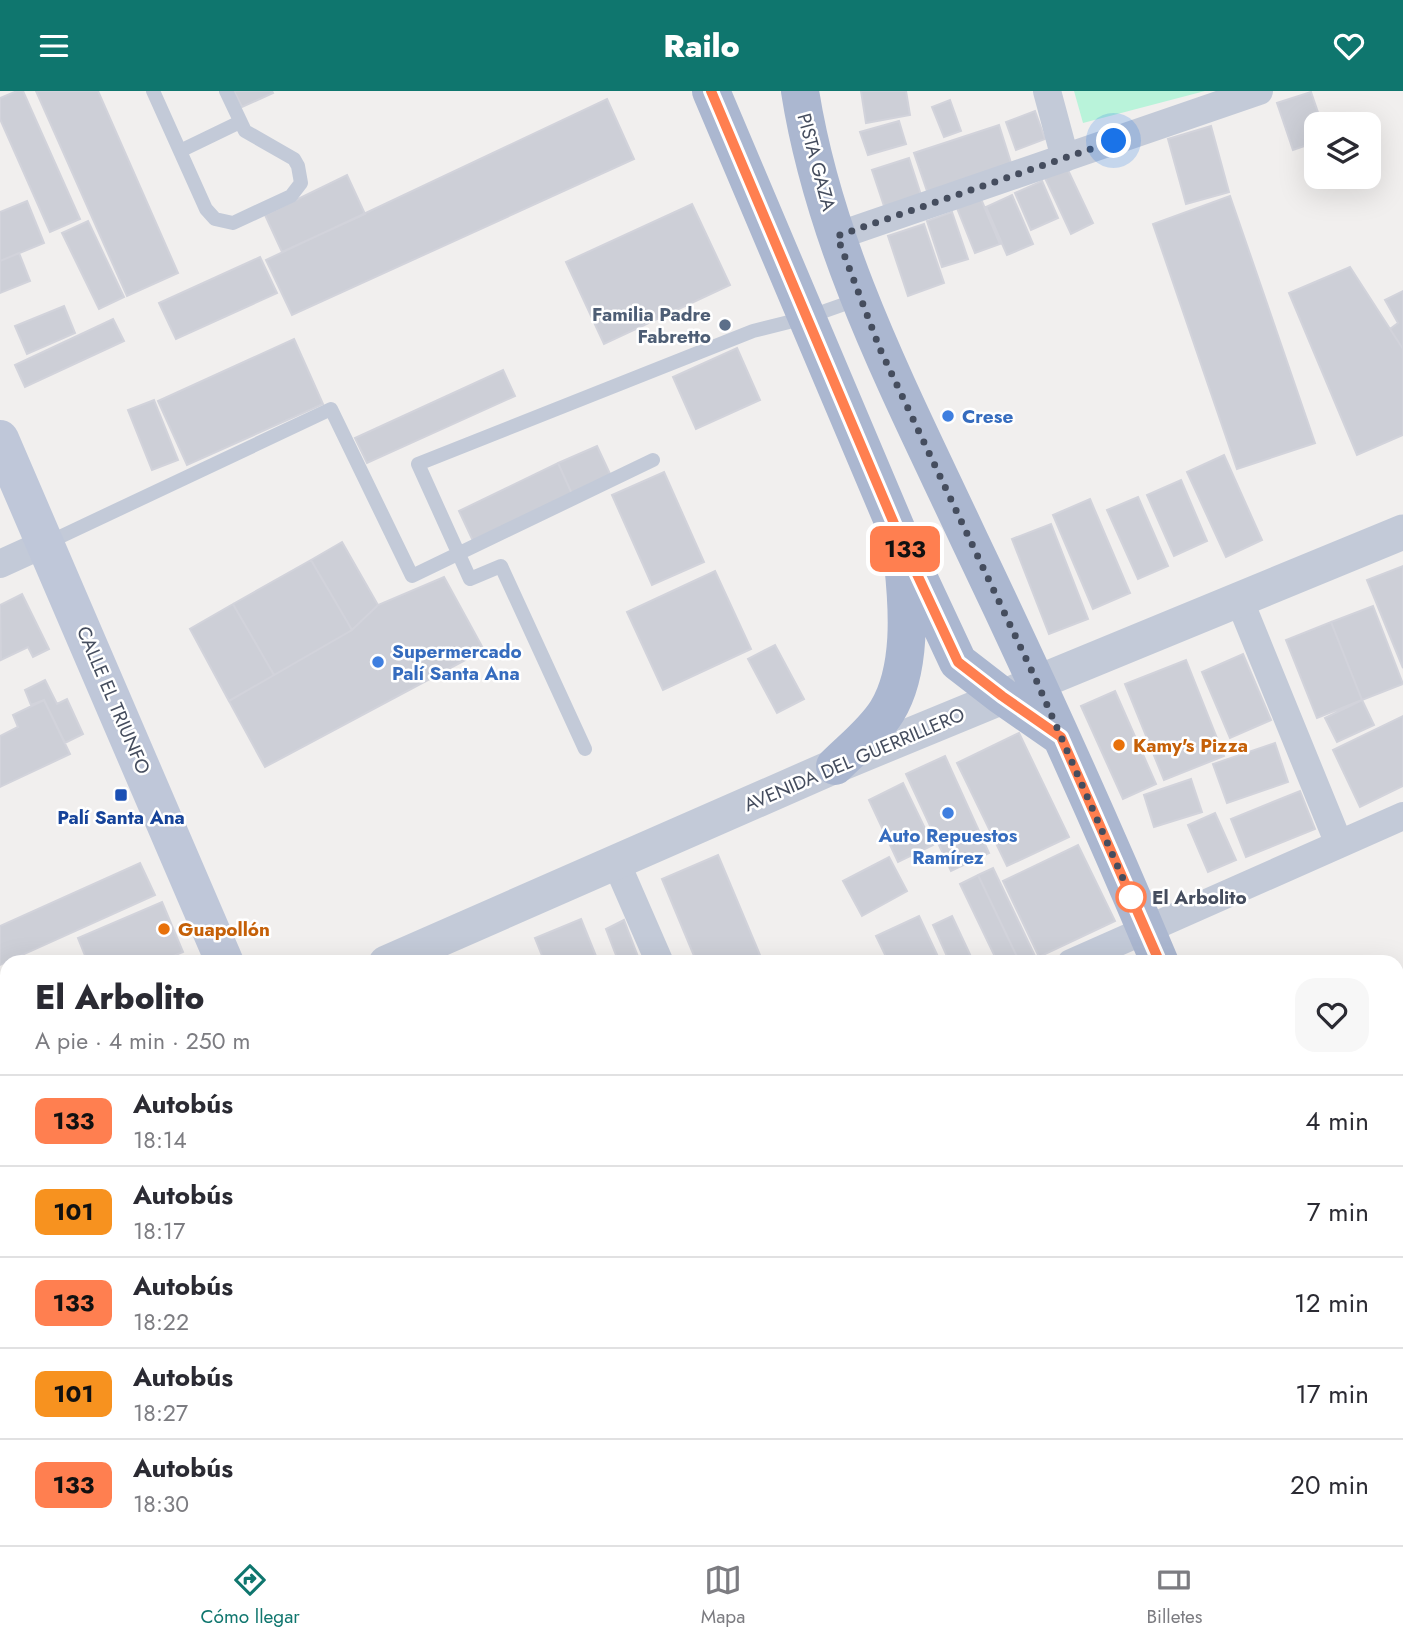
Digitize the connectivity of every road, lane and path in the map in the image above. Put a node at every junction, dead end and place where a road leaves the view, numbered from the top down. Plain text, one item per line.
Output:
1 (153, 91) edge
2 (226, 91) edge
3 (711, 91) edge
4 (800, 91) edge
5 (1047, 91) edge
6 (1259, 91) edge
7 (240, 122) junction
8 (180, 151) junction
9 (1065, 158) junction
10 (837, 236) junction
11 (861, 298) junction
12 (805, 318) junction
13 (0, 439) edge
14 (653, 460) dead end
15 (1403, 532) edge
16 (901, 540) junction
17 (46, 543) junction
18 (459, 552) junction
19 (0, 565) edge
20 (1239, 599) junction
21 (1037, 682) junction
22 (1002, 696) junction
23 (1061, 737) junction
24 (585, 749) dead end
25 (835, 766) junction
26 (1403, 816) edge
27 (1339, 844) junction
28 (616, 862) junction
29 (1153, 946) edge
30 (222, 955) edge
31 (404, 955) edge
32 (657, 955) edge
33 (1110, 955) edge

1 - 8 lane
2 - 7 lane
3 - 12 main road
4 - 10 main road, PISTA GAZA
5 - 9 street
6 - 9 street
7 - 8 lane
7 - 8 lane
9 - 10 street
10 - 11 main road, PISTA GAZA
11 - 12 lane
11 - 21 main road, PISTA GAZA
12 - 16 main road
12 - 18 lane
13 - 17 main road, CALLE EL TRIUNFO
14 - 18 lane
15 - 20 street, AVENIDA DEL GUERRILLERO
16 - 22 main road
16 - 25 main road
17 - 18 lane
17 - 19 street
17 - 30 main road, CALLE EL TRIUNFO
18 - 24 lane
20 - 21 street, AVENIDA DEL GUERRILLERO
20 - 27 street
21 - 22 street, AVENIDA DEL GUERRILLERO
21 - 23 main road, PISTA GAZA
22 - 23 main road
22 - 25 street, AVENIDA DEL GUERRILLERO
23 - 29 main road, PISTA GAZA
25 - 28 street, AVENIDA DEL GUERRILLERO
26 - 27 street
27 - 29 street
28 - 31 street, AVENIDA DEL GUERRILLERO
28 - 32 street
29 - 33 street

